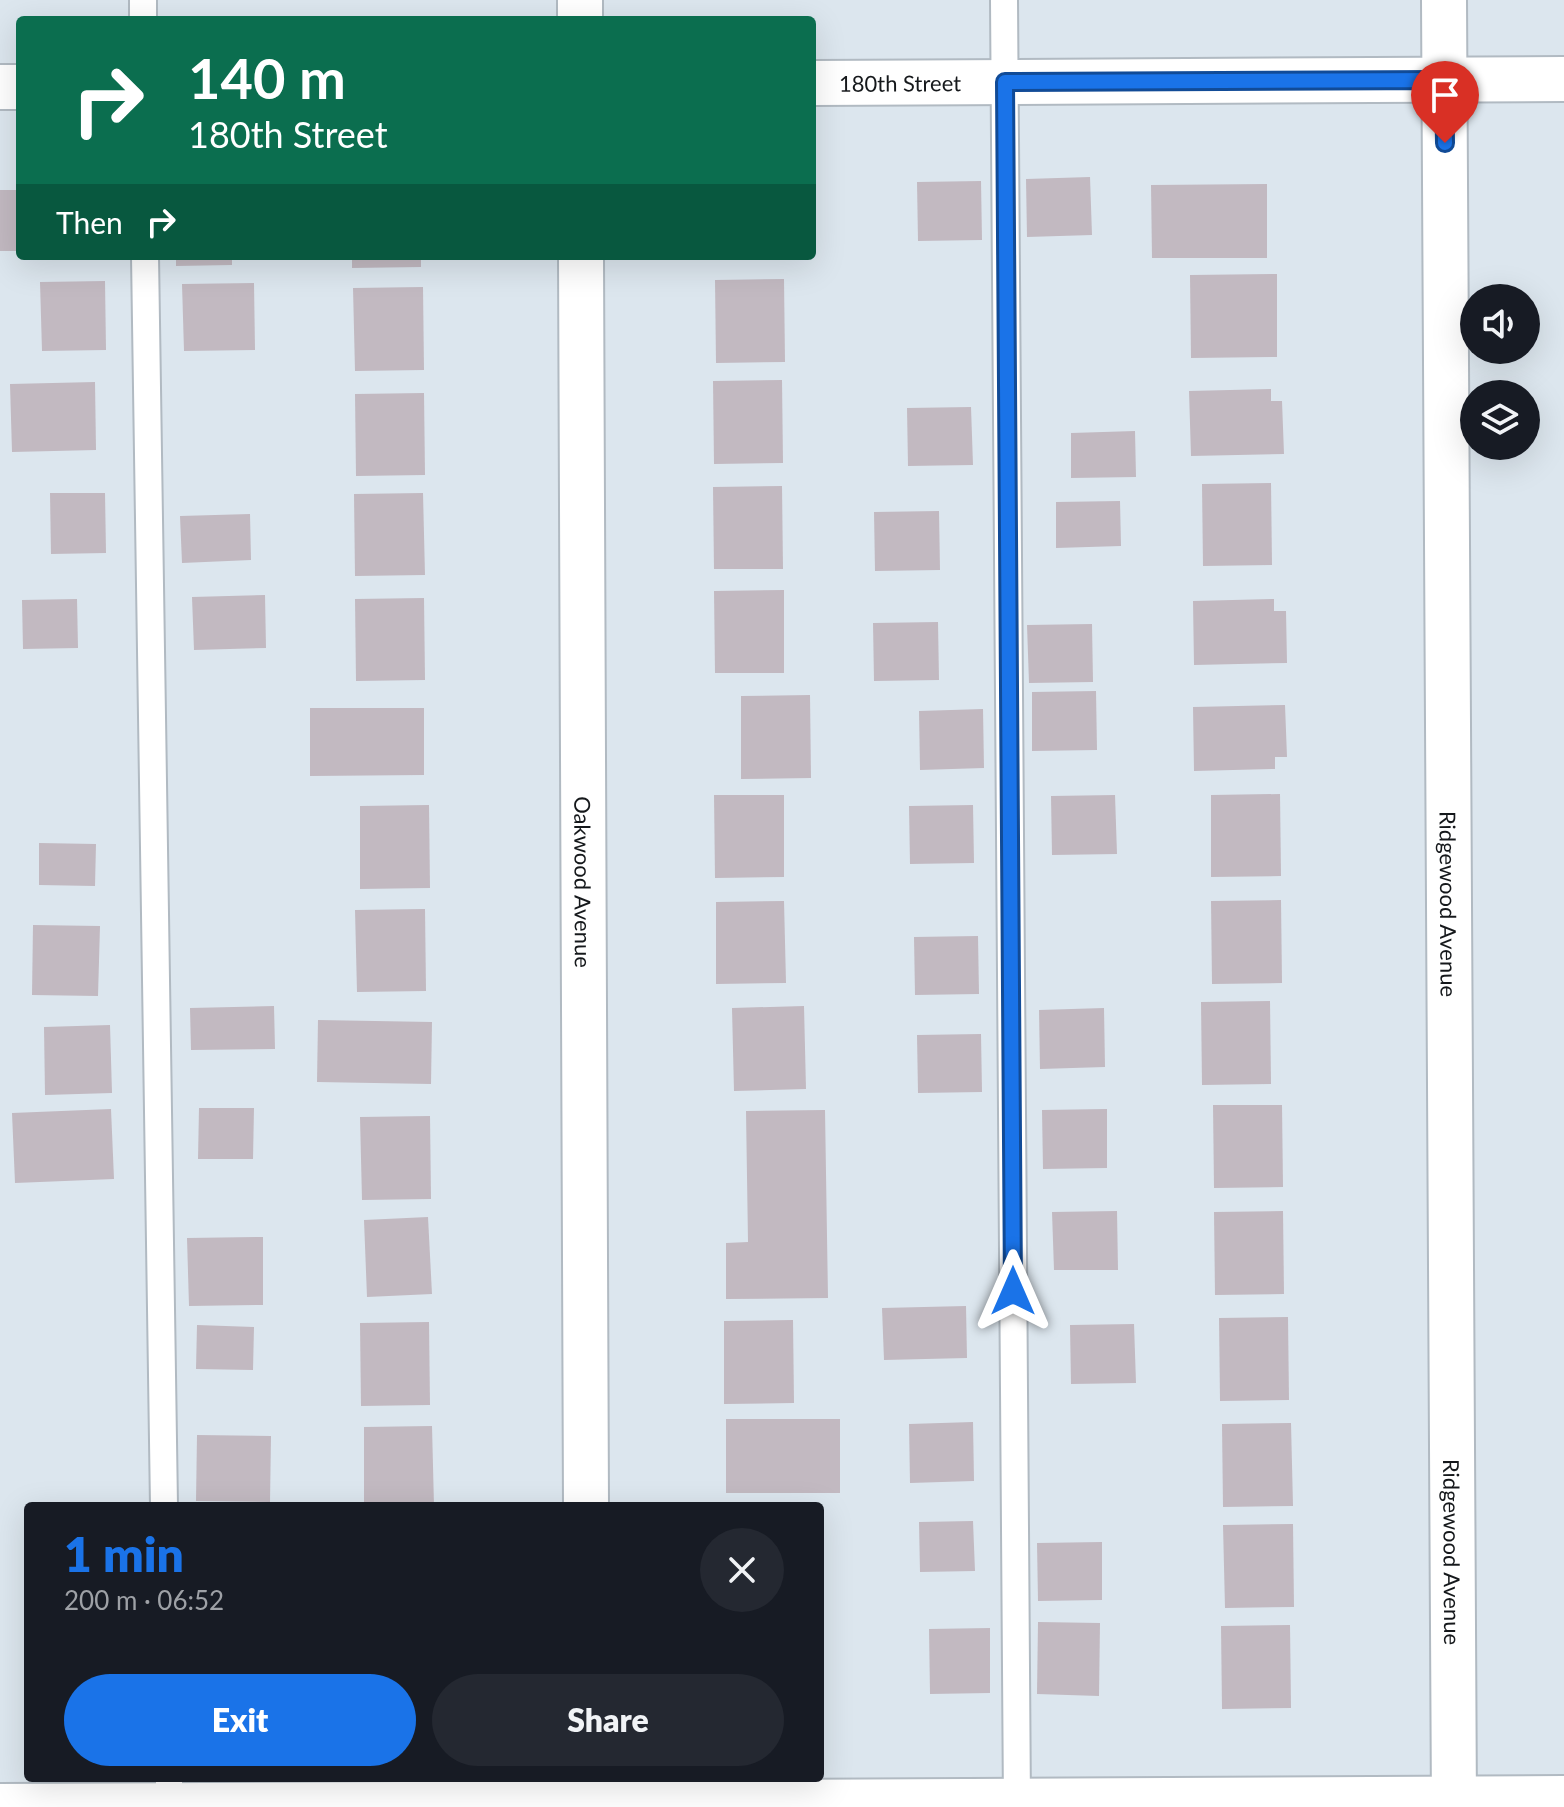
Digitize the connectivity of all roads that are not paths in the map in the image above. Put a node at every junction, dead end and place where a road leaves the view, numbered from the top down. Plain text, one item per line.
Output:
1 (1004, 0) edge
2 (1444, 0) edge
3 (1564, 79) edge
4 (1444, 80) junction
5 (1005, 82) junction
6 (816, 83) edge
7 (145, 260) edge
8 (581, 260) edge
9 (164, 1502) edge
10 (586, 1502) edge
11 (588, 1796) edge
12 (169, 1797) edge
13 (1564, 1798) edge
14 (1454, 1803) edge
15 (1017, 1804) edge
16 (0, 1806) edge

1 - 5 lane
2 - 4 street, Ridgewood Avenue
3 - 4 street, 180th Street
4 - 5 street, 180th Street
4 - 14 street, Ridgewood Avenue
5 - 6 street, 180th Street
5 - 15 lane
7 - 9 lane
8 - 10 street, Oakwood Avenue
11 - 12 street
11 - 15 street
12 - 16 street
13 - 14 street
14 - 15 street

